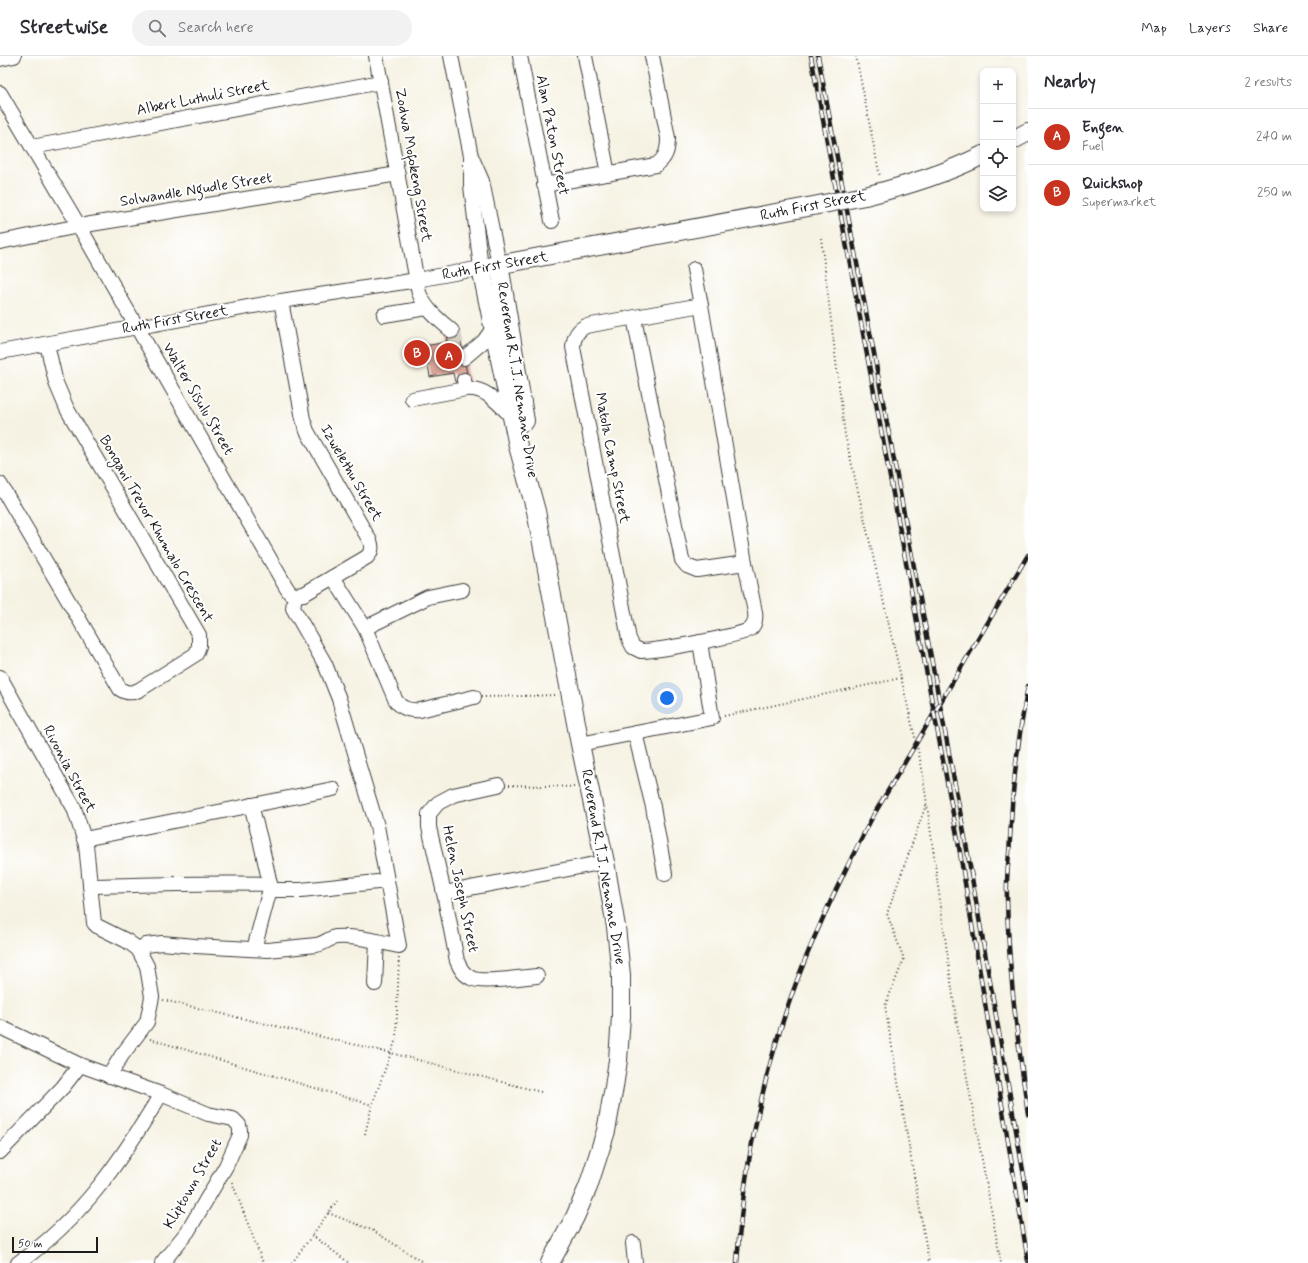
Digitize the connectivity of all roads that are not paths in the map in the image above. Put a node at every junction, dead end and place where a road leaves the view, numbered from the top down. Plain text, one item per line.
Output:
1 (14, 56) edge
2 (376, 56) edge
3 (451, 56) edge
4 (520, 56) edge
5 (585, 56) edge
6 (652, 56) edge
7 (0, 59) edge
8 (381, 82) junction
9 (0, 93) edge
10 (1028, 132) edge
11 (1016, 138) edge
12 (32, 147) junction
13 (980, 156) edge
14 (398, 174) junction
15 (608, 174) junction
16 (544, 186) junction
17 (552, 221) dead end
18 (79, 226) junction
19 (0, 242) edge
20 (490, 266) junction
21 (694, 269) dead end
22 (417, 280) junction
23 (280, 301) junction
24 (701, 305) junction
25 (427, 308) junction
26 (384, 315) dead end
27 (634, 318) junction
28 (136, 326) junction
29 (494, 327) junction
30 (452, 331) tunnel mouth
31 (48, 344) junction
32 (0, 352) edge
33 (464, 358) dead end
34 (412, 399) dead end
35 (512, 417) junction
36 (0, 484) edge
37 (536, 511) junction
38 (745, 563) junction
39 (333, 578) junction
40 (462, 590) dead end
41 (295, 595) junction
42 (365, 628) junction
43 (700, 642) junction
44 (0, 677) edge
45 (474, 697) road end
46 (635, 733) junction
47 (580, 744) junction
48 (498, 785) road end
49 (333, 789) dead end
50 (251, 805) junction
51 (84, 839) junction
52 (605, 862) junction
53 (665, 874) dead end
54 (387, 881) junction
55 (90, 886) junction
56 (270, 887) junction
57 (444, 893) junction
58 (377, 941) junction
59 (138, 949) junction
60 (254, 949) junction
61 (537, 976) dead end
62 (375, 984) dead end
63 (0, 1027) edge
64 (80, 1065) junction
65 (109, 1076) junction
66 (161, 1094) junction
67 (0, 1152) edge
68 (633, 1243) dead end
69 (18, 1263) edge
70 (162, 1263) edge
71 (550, 1263) edge
72 (635, 1263) edge

1 - 7 street
2 - 8 street, Zodwa Mofokeng Street
3 - 20 street, Reverend R.T.J. Nemane Drive
4 - 16 street, Alan Paton Street
5 - 15 street
6 - 15 street
8 - 12 street, Albert Luthuli Street
8 - 14 street, Zodwa Mofokeng Street
9 - 12 street, Walter Sisulu Street
10 - 11 main road
12 - 18 street, Walter Sisulu Street
13 - 20 main road, Ruth First Street, bridge
14 - 18 street, Solwandle Ngudle Street
14 - 22 street, Zodwa Mofokeng Street
15 - 16 street
16 - 17 street, Alan Paton Street
18 - 19 street, Solwandle Ngudle Street
18 - 28 street, Walter Sisulu Street
20 - 22 street, Ruth First Street
20 - 29 main road, Reverend R.T.J. Nemane Drive
20 - 37 main road, Reverend R.T.J. Nemane Drive
21 - 24 street
22 - 23 street, Ruth First Street
22 - 25 street, Zodwa Mofokeng Street
23 - 28 street, Ruth First Street
23 - 39 street, Izwelethu Street
24 - 27 street, Matola Camp Street
24 - 38 street
25 - 26 street
25 - 30 street, Zodwa Mofokeng Street
27 - 38 street
27 - 43 street, Matola Camp Street
28 - 31 street, Ruth First Street
28 - 41 street, Walter Sisulu Street
29 - 33 street
29 - 35 main road, Reverend R.T.J. Nemane Drive
31 - 32 street, Ruth First Street
31 - 36 street, Bongani Trevor Khumalo Crescent
34 - 35 street
35 - 37 main road, Reverend R.T.J. Nemane Drive
37 - 47 main road, Reverend R.T.J. Nemane Drive
38 - 43 street
39 - 41 street, Izwelethu Street
39 - 42 street
40 - 42 street
41 - 54 street
42 - 45 street
43 - 46 street
44 - 51 street, Rivonia Street
46 - 47 street
46 - 53 street
47 - 52 main road, Reverend R.T.J. Nemane Drive
48 - 57 street, Helen Joseph Street
49 - 50 street
50 - 51 street
50 - 56 street
51 - 55 street, Rivonia Street
52 - 57 street
52 - 71 main road, Reverend R.T.J. Nemane Drive
54 - 56 street
54 - 58 street
55 - 56 street
55 - 59 street, Rivonia Street
56 - 60 street
57 - 61 street, Helen Joseph Street
58 - 60 street
58 - 62 street
59 - 60 street
59 - 65 street
63 - 64 street
64 - 65 street
64 - 67 street
65 - 66 street
66 - 69 street
66 - 70 street, Kliptown Street
68 - 72 street

